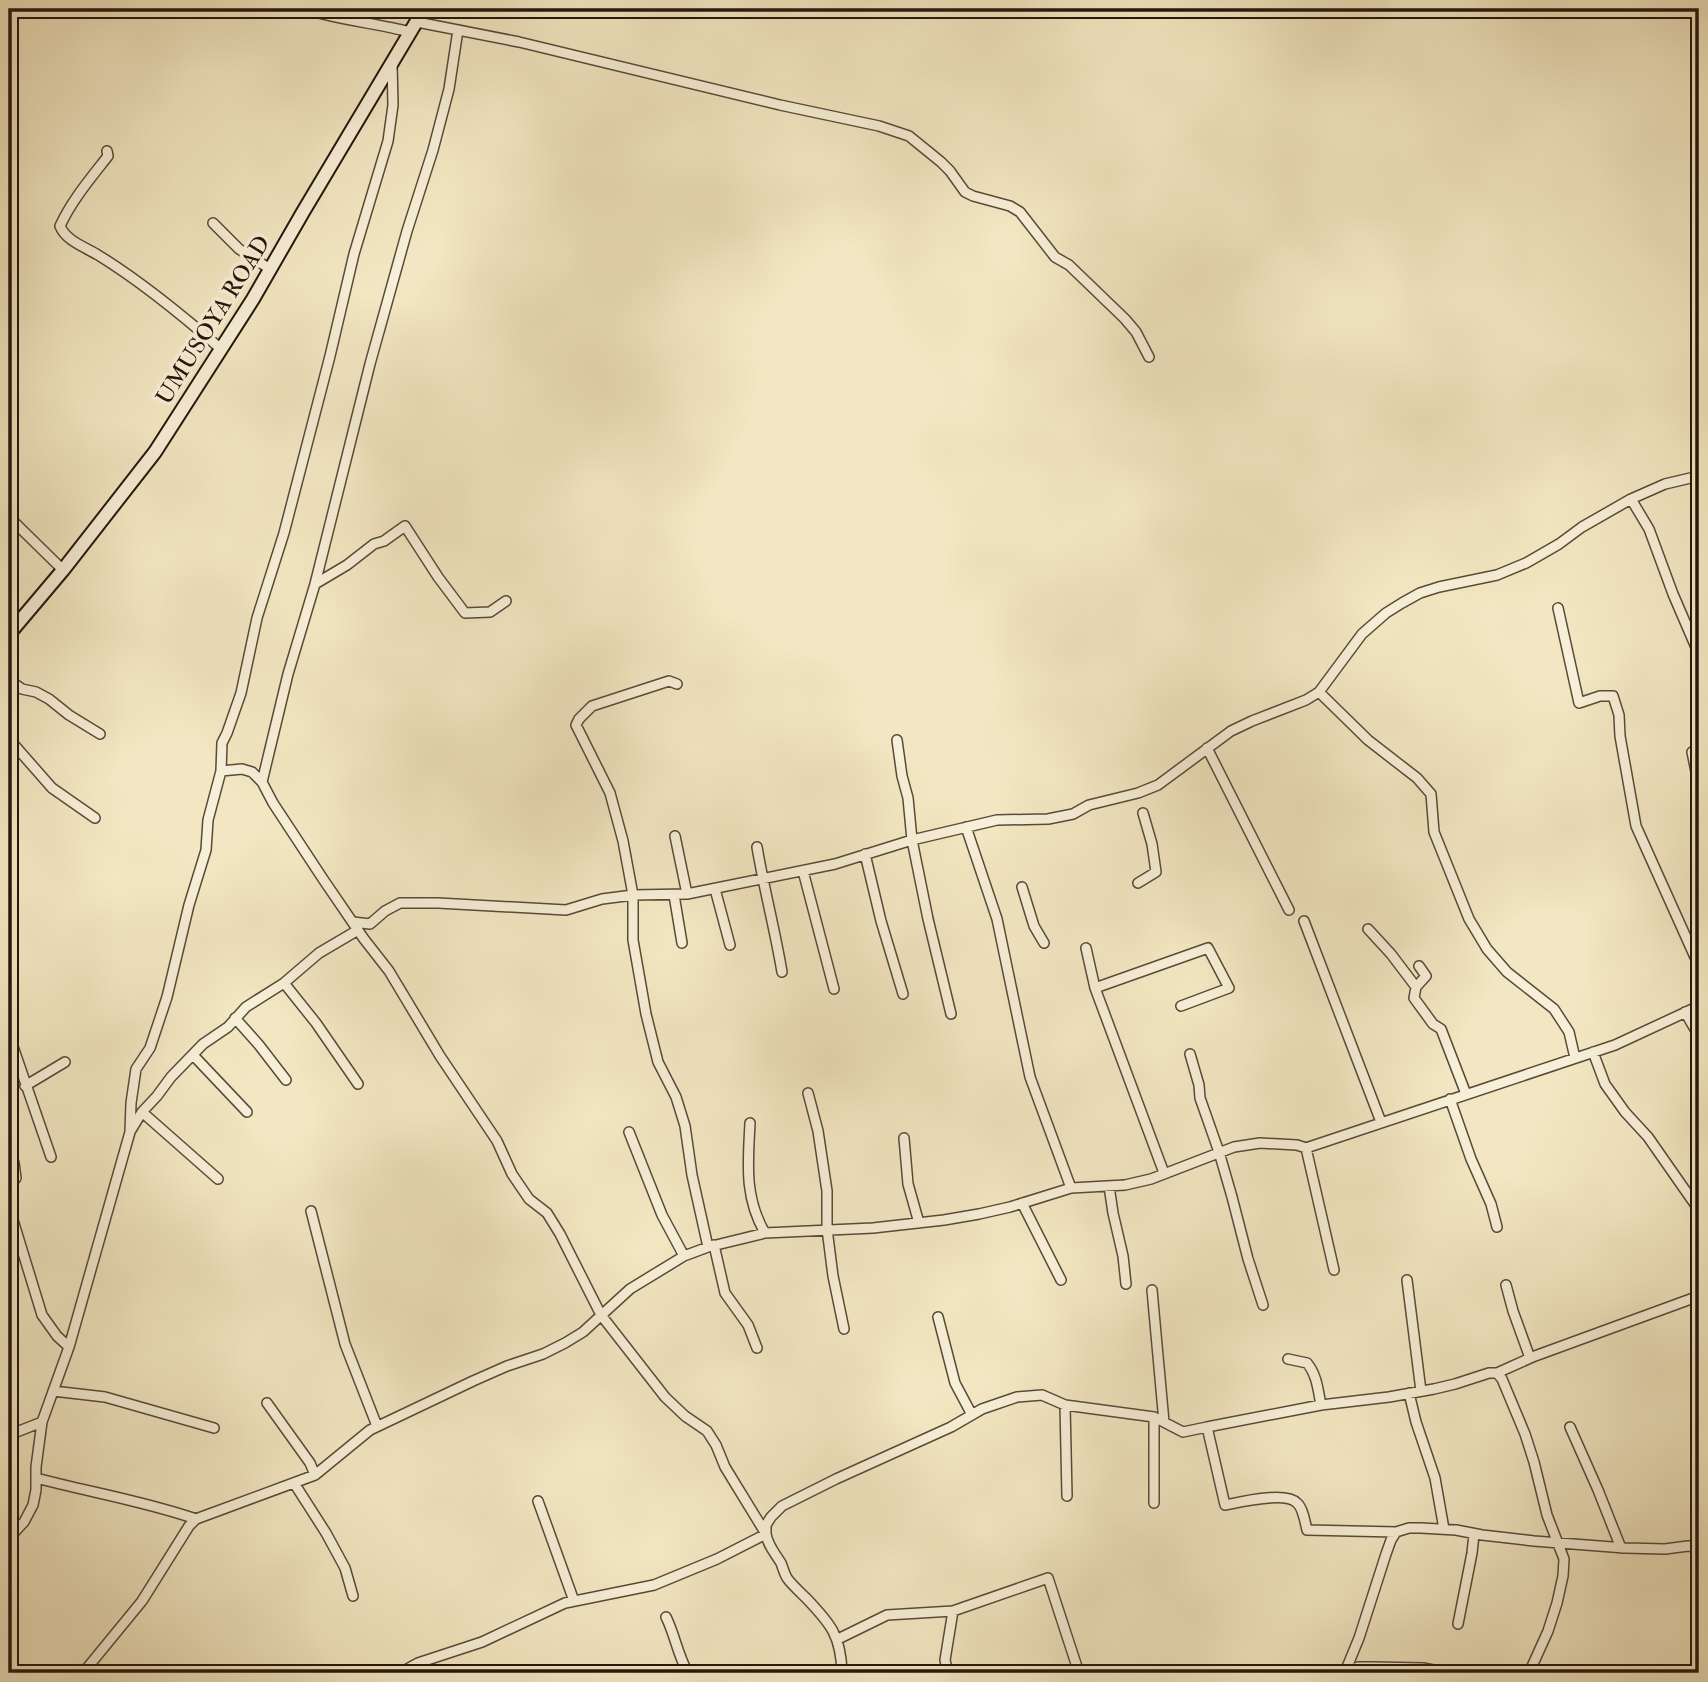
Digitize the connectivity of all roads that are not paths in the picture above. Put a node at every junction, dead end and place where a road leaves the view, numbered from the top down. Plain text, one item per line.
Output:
1 (305, 9) edge
2 (424, 9) edge
3 (414, 27) junction
4 (458, 30) junction
5 (392, 64) junction
6 (107, 151) dead end
7 (213, 223) dead end
8 (270, 269) junction
9 (221, 349) junction
10 (1149, 357) dead end
11 (1699, 476) edge
12 (1631, 499) junction
13 (9, 517) edge
14 (63, 570) junction
15 (315, 584) junction
16 (506, 601) dead end
17 (1558, 608) dead end
18 (9, 634) edge
19 (1699, 649) edge
20 (9, 680) edge
21 (677, 684) dead end
22 (1319, 692) junction
23 (100, 734) dead end
24 (9, 739) edge
25 (898, 740) dead end
26 (1207, 748) junction
27 (1692, 751) dead end
28 (221, 771) junction
29 (262, 782) junction
30 (1699, 786) edge
31 (1143, 813) dead end
32 (95, 818) dead end
33 (966, 827) junction
34 (675, 836) dead end
35 (912, 840) junction
36 (757, 847) dead end
37 (865, 854) junction
38 (803, 871) junction
39 (762, 879) junction
40 (1138, 883) dead end
41 (1022, 887) dead end
42 (715, 889) junction
43 (687, 894) junction
44 (633, 895) junction
45 (674, 895) junction
46 (1289, 910) dead end
47 (1304, 921) dead end
48 (355, 926) junction
49 (1368, 929) dead end
50 (682, 943) dead end
51 (1044, 943) dead end
52 (730, 945) dead end
53 (1086, 948) dead end
54 (1419, 966) dead end
55 (1699, 967) edge
56 (782, 972) dead end
57 (284, 983) junction
58 (1416, 986) junction
59 (1094, 988) junction
60 (834, 989) dead end
61 (903, 994) dead end
62 (1181, 1006) dead end
63 (1699, 1006) edge
64 (1685, 1012) junction
65 (951, 1014) dead end
66 (235, 1018) junction
67 (9, 1035) edge
68 (1699, 1036) edge
69 (1593, 1052) junction
70 (1189, 1054) dead end
71 (193, 1055) junction
72 (1575, 1058) junction
73 (65, 1062) dead end
74 (286, 1080) dead end
75 (358, 1084) dead end
76 (25, 1086) junction
77 (807, 1093) dead end
78 (1466, 1094) junction
79 (1450, 1099) junction
80 (142, 1112) junction
81 (247, 1112) dead end
82 (1381, 1122) junction
83 (750, 1123) dead end
84 (130, 1132) junction
85 (629, 1132) dead end
86 (904, 1138) dead end
87 (1306, 1148) junction
88 (9, 1150) edge
89 (1219, 1152) junction
90 (51, 1157) dead end
91 (1164, 1173) junction
92 (218, 1179) dead end
93 (9, 1186) edge
94 (1110, 1186) junction
95 (1071, 1188) junction
96 (1022, 1203) junction
97 (9, 1207) edge
98 (1699, 1210) edge
99 (311, 1211) dead end
100 (919, 1223) junction
101 (1497, 1227) dead end
102 (827, 1228) junction
103 (765, 1233) junction
104 (711, 1246) junction
105 (684, 1256) junction
106 (1334, 1270) dead end
107 (1061, 1280) dead end
108 (1407, 1280) dead end
109 (1126, 1284) dead end
110 (1506, 1285) dead end
111 (1152, 1290) dead end
112 (1699, 1296) edge
113 (1263, 1305) dead end
114 (601, 1315) junction
115 (938, 1317) dead end
116 (844, 1329) dead end
117 (69, 1347) junction
118 (757, 1348) dead end
119 (1530, 1358) junction
120 (1288, 1359) dead end
121 (1497, 1373) junction
122 (53, 1391) junction
123 (1421, 1391) junction
124 (1409, 1393) junction
125 (267, 1403) dead end
126 (1065, 1405) junction
127 (1321, 1405) junction
128 (972, 1415) junction
129 (1154, 1417) junction
130 (42, 1422) junction
131 (1164, 1422) junction
132 (377, 1426) junction
133 (1207, 1427) junction
134 (1570, 1427) dead end
135 (214, 1428) dead end
136 (9, 1436) edge
137 (314, 1475) junction
138 (36, 1478) junction
139 (294, 1483) junction
140 (1068, 1496) dead end
141 (538, 1501) dead end
142 (1154, 1503) dead end
143 (196, 1519) junction
144 (1444, 1529) junction
145 (1396, 1532) junction
146 (766, 1534) junction
147 (1474, 1534) junction
148 (9, 1538) edge
149 (1556, 1542) junction
150 (1699, 1546) edge
151 (1621, 1548) junction
152 (353, 1596) dead end
153 (574, 1601) junction
154 (953, 1611) junction
155 (666, 1617) dead end
156 (1458, 1624) dead end
157 (838, 1639) junction
158 (1343, 1672) edge
159 (83, 1673) edge
160 (400, 1673) edge
161 (688, 1673) edge
162 (842, 1673) edge
163 (948, 1673) edge
164 (1079, 1673) edge
165 (1449, 1673) edge
166 (1529, 1673) edge

1 - 3 street
2 - 3 main road, UMUSOYA ROAD
3 - 4 street
3 - 5 main road, UMUSOYA ROAD
4 - 10 street
4 - 15 street
5 - 8 main road, UMUSOYA ROAD
5 - 28 street
6 - 9 street
7 - 8 street
8 - 9 main road, UMUSOYA ROAD
9 - 14 main road, UMUSOYA ROAD
11 - 12 street
12 - 19 street
12 - 22 street
13 - 14 street
14 - 18 main road, UMUSOYA ROAD
15 - 16 street
15 - 29 street
17 - 55 street
20 - 23 street
21 - 44 street
22 - 26 street
22 - 72 street
24 - 32 street
25 - 35 street
26 - 33 street
26 - 46 street
27 - 30 street
28 - 29 street
28 - 84 street
29 - 48 street
31 - 40 street
33 - 35 street
33 - 95 street
34 - 43 street
35 - 37 street
35 - 65 street
36 - 39 street
37 - 38 street
37 - 61 street
38 - 39 street
38 - 60 street
39 - 42 street
39 - 56 street
41 - 51 street
42 - 43 street
42 - 52 street
43 - 45 street
44 - 45 street
44 - 48 street
44 - 104 street
45 - 50 street
47 - 82 street
48 - 57 street
48 - 114 street
49 - 58 street
53 - 59 street
54 - 58 street
57 - 66 street
57 - 75 street
58 - 78 street
59 - 62 street
59 - 91 street
63 - 64 street
64 - 68 street
64 - 69 street
66 - 71 street
66 - 74 street
67 - 76 street
69 - 72 street
69 - 98 street
70 - 89 street
71 - 80 street
71 - 81 street
72 - 78 street
73 - 76 street
76 - 90 street
77 - 102 street
78 - 79 street
79 - 82 street
79 - 101 street
80 - 84 street
80 - 92 street
82 - 87 street
83 - 103 street
84 - 117 street
85 - 105 street
86 - 100 street
87 - 89 street
87 - 106 street
88 - 93 street
89 - 91 street
89 - 113 street
91 - 94 street
94 - 95 street
94 - 109 street
95 - 96 street
96 - 100 street
96 - 107 street
97 - 117 street
99 - 132 street
100 - 102 street
102 - 103 street
102 - 116 street
103 - 104 street
104 - 105 street
104 - 118 street
105 - 114 street
108 - 123 street
110 - 119 street
111 - 131 street
112 - 119 street
114 - 132 street
114 - 146 street
115 - 128 street
117 - 122 street
119 - 121 street
120 - 127 street
121 - 123 street
121 - 149 street
122 - 130 street
122 - 135 street
123 - 124 street
124 - 127 street
124 - 144 street
125 - 137 street
126 - 128 street
126 - 129 street
126 - 140 street
127 - 133 street
128 - 146 street
129 - 131 street
129 - 142 street
130 - 136 street
130 - 138 street
131 - 133 street
132 - 137 street
133 - 145 street
134 - 151 street
137 - 139 street
138 - 143 street
138 - 148 street
139 - 143 street
139 - 152 street
141 - 153 street
143 - 159 street
144 - 145 street
144 - 147 street
145 - 158 street
146 - 153 street
146 - 157 street
147 - 149 street
147 - 156 street
149 - 151 street
149 - 166 street
150 - 151 street
153 - 160 street
154 - 157 street
154 - 163 street
154 - 164 street
155 - 161 street
157 - 162 street
158 - 165 street

